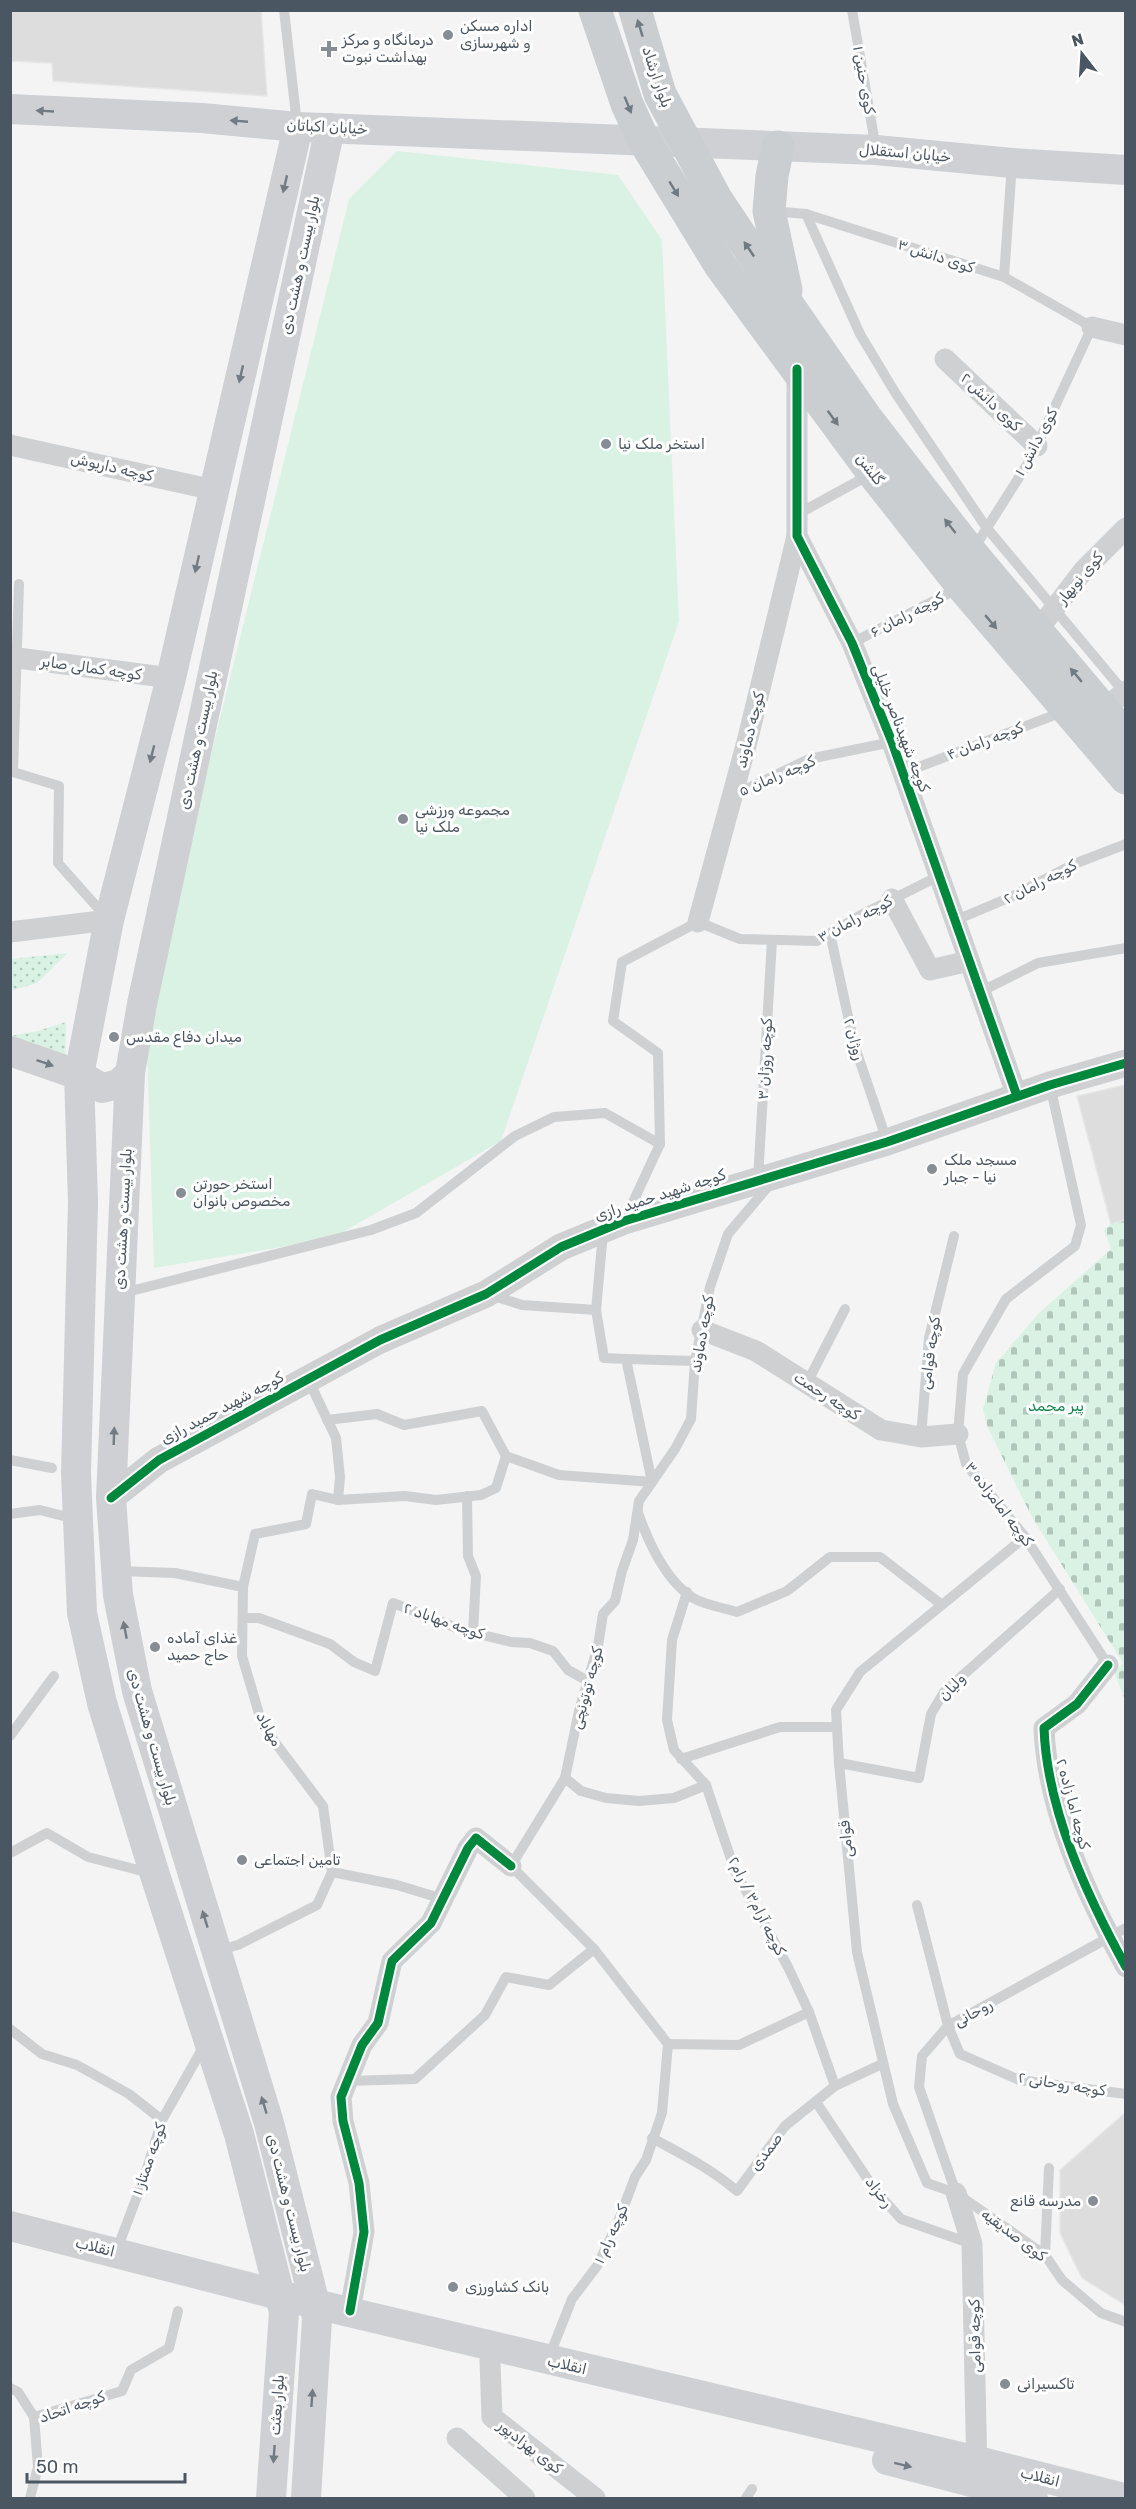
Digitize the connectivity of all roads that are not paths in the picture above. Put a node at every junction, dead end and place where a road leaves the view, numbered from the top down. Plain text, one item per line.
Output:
1 (284, 10) edge
2 (595, 10) edge
3 (635, 10) edge
4 (852, 10) edge
5 (10, 110) edge
6 (298, 127) junction
7 (330, 128) junction
8 (643, 139) junction
9 (684, 141) junction
10 (778, 147) junction
11 (876, 150) junction
12 (1012, 163) junction
13 (1125, 170) edge
14 (769, 211) junction
15 (806, 214) junction
16 (1004, 277) junction
17 (792, 310) junction
18 (1092, 327) junction
19 (1125, 335) edge
20 (945, 358) dead end
21 (797, 369) junction
22 (10, 445) edge
23 (1036, 446) junction
24 (873, 473) junction
25 (214, 490) junction
26 (798, 514) junction
27 (1125, 528) edge
28 (797, 536) junction
29 (979, 540) junction
30 (19, 584) dead end
31 (962, 586) junction
32 (1046, 619) junction
33 (852, 643) junction
34 (14, 657) edge
35 (171, 678) junction
36 (210, 681) junction
37 (1118, 698) edge
38 (1068, 710) junction
39 (1125, 737) edge
40 (892, 742) junction
41 (903, 773) junction
42 (1125, 778) edge
43 (732, 795) junction
44 (1125, 844) edge
45 (939, 876) junction
46 (892, 899) junction
47 (954, 918) junction
48 (109, 920) junction
49 (698, 922) junction
50 (10, 932) edge
51 (830, 933) junction
52 (772, 939) junction
53 (1125, 948) edge
54 (969, 961) junction
55 (980, 992) junction
56 (93, 1001) junction
57 (142, 1004) junction
58 (10, 1051) edge
59 (1125, 1063) edge
60 (130, 1073) junction
61 (79, 1075) junction
62 (1050, 1084) junction
63 (1017, 1096) junction
64 (887, 1142) junction
65 (660, 1144) junction
66 (768, 1176) junction
67 (83, 1202) junction
68 (123, 1203) junction
69 (614, 1225) junction
70 (954, 1236) dead end
71 (119, 1294) junction
72 (486, 1294) junction
73 (845, 1309) dead end
74 (596, 1310) junction
75 (702, 1330) junction
76 (627, 1359) junction
77 (695, 1361) junction
78 (308, 1379) junction
79 (807, 1383) junction
80 (327, 1420) junction
81 (958, 1434) junction
82 (921, 1437) junction
83 (506, 1456) junction
84 (10, 1460) edge
85 (52, 1468) dead end
86 (652, 1482) junction
87 (467, 1496) junction
88 (111, 1498) junction
89 (338, 1500) junction
90 (638, 1507) junction
91 (10, 1514) edge
92 (78, 1520) junction
93 (1025, 1537) junction
94 (116, 1571) junction
95 (243, 1587) junction
96 (1059, 1588) junction
97 (687, 1592) junction
98 (942, 1605) junction
99 (243, 1618) junction
100 (473, 1633) junction
101 (1108, 1665) joint
102 (54, 1676) dead end
103 (588, 1681) junction
104 (837, 1727) junction
105 (10, 1736) edge
106 (681, 1759) junction
107 (839, 1763) junction
108 (565, 1778) junction
109 (706, 1785) junction
110 (10, 1853) edge
111 (189, 1865) junction
112 (511, 1866) junction
113 (332, 1872) junction
114 (155, 1875) junction
115 (442, 1899) junction
116 (917, 1905) dead end
117 (1118, 1933) edge
118 (594, 1949) junction
119 (216, 1951) junction
120 (1125, 1967) edge
121 (809, 2012) junction
122 (948, 2026) junction
123 (10, 2029) edge
124 (208, 2039) junction
125 (668, 2044) junction
126 (882, 2064) junction
127 (347, 2081) junction
128 (835, 2086) junction
129 (1125, 2094) edge
130 (816, 2102) junction
131 (162, 2120) junction
132 (652, 2138) junction
133 (1049, 2168) dead end
134 (956, 2193) junction
135 (10, 2226) edge
136 (10, 2243) edge
137 (972, 2244) junction
138 (116, 2252) junction
139 (1045, 2255) junction
140 (281, 2303) junction
141 (178, 2311) dead end
142 (316, 2312) junction
143 (350, 2312) junction
144 (1125, 2322) edge
145 (492, 2354) junction
146 (548, 2360) junction
147 (10, 2388) edge
148 (34, 2417) junction
149 (457, 2438) dead end
150 (977, 2472) junction
151 (1015, 2496) edge
152 (30, 2499) edge
153 (270, 2499) edge
154 (306, 2499) edge
155 (525, 2499) edge
156 (595, 2499) edge
157 (1124, 2499) edge

1 - 6 lane
2 -> 8 main road
9 -> 3 main road, بلوار ارشاد
4 - 11 lane, کوی حنین ۱
6 -> 5 main road, خیابان اکباتان
6 - 7 main road, خیابان اکباتان
6 -> 25 main road
7 - 8 main road, خیابان اکباتان
7 - 36 main road, بلوار بیست و هشت دی
8 - 9 main road, خیابان اکباتان
8 -> 21 main road, گلشن
9 - 10 main road, خیابان استقلال
17 -> 9 main road, گلشن
10 - 11 main road, خیابان استقلال
10 - 14 main road
11 - 12 main road, خیابان استقلال
12 - 13 main road, خیابان استقلال
12 - 16 lane
14 - 15 lane, کوی دانش ۳
14 - 17 main road
15 - 16 lane, کوی دانش ۳
15 - 29 lane
16 - 18 lane, کوی دانش ۳
29 -> 17 main road, گلشن
18 - 19 street
18 - 23 lane, کوی دانش ۱
20 - 23 street, کوی دانش ۲
21 -> 24 main road, گلشن
21 - 26 street, کوچه شهیدناصر خلیلی
22 - 25 street, کوچه داریوش
23 - 29 lane, کوی دانش ۱
24 - 26 lane
24 - 31 main road, گلشن
25 -> 35 main road
26 - 28 street, کوچه شهیدناصر خلیلی
27 - 32 street, کوی نوبهار
28 - 33 street, کوچه شهیدناصر خلیلی
28 - 43 street, کوچه دماوند
29 - 32 main road, گلشن
30 - 34 lane
31 - 33 lane, کوچه رامان ۶
31 -> 38 main road, گلشن
32 - 37 main road, گلشن
33 - 40 street, کوچه شهیدناصر خلیلی
34 - 35 street, کوچه کمالی صابر
34 - 48 lane
35 - 36 main road
35 -> 48 main road
36 - 57 main road, بلوار بیست و هشت دی
37 - 39 main road, گلشن
38 - 41 lane, کوچه رامان ۴
38 - 42 main road, گلشن
40 - 41 street, کوچه شهیدناصر خلیلی
40 - 43 lane, کوچه رامان ۵
41 - 45 street, کوچه شهیدناصر خلیلی
43 - 49 street, کوچه دماوند
44 - 47 lane, کوچه رامان ۲
45 - 46 lane, کوچه رامان ۳
45 - 47 street, کوچه شهیدناصر خلیلی
46 - 51 lane, کوچه رامان ۳
46 - 54 street
47 - 54 street, کوچه شهیدناصر خلیلی
48 - 50 street
48 - 56 main road
49 - 52 lane, کوچه رامان ۳
49 - 65 lane
51 - 52 lane, کوچه رامان ۳
51 - 64 lane, روژان ۲
52 - 66 lane, کوچه روژان ۳
53 - 55 lane
54 - 55 street, کوچه شهیدناصر خلیلی
55 - 63 street, کوچه شهیدناصر خلیلی
56 - 57 main road
56 - 61 main road
57 - 60 main road, بلوار بیست و هشت دی
58 -> 61 main road
59 - 62 street, کوچه شهید حمید رازی
60 - 61 main road
60 - 68 main road, بلوار بیست و هشت دی
61 - 67 main road
62 - 63 street, کوچه شهید حمید رازی
62 - 81 lane, کوچه امامزاده ۳
63 - 64 street, کوچه شهید حمید رازی
64 - 66 street, کوچه شهید حمید رازی
65 - 69 lane
65 - 71 lane
66 - 69 street, کوچه شهید حمید رازی
66 - 75 lane, کوچه دماوند
67 - 68 main road
67 - 92 main road
68 - 71 main road, بلوار بیست و هشت دی
69 - 72 street, کوچه شهید حمید رازی
69 - 74 lane
70 - 82 lane, کوچه قوامی
88 -> 71 main road, بلوار بیست و هشت دی
72 - 74 lane
72 - 78 street, کوچه شهید حمید رازی
73 - 79 lane
74 - 76 lane
75 - 77 lane, کوچه دماوند
75 - 79 street, کوچه رحمت
76 - 77 lane
76 - 86 lane
77 - 86 lane, کوچه دماوند
78 - 80 lane
78 - 88 street, کوچه شهید حمید رازی
79 - 82 street, کوچه رحمت
80 - 83 lane
80 - 89 lane
81 - 82 street, کوچه رحمت
81 - 93 lane, کوچه امامزاده ۳
83 - 86 lane
83 - 87 lane
84 - 85 lane
86 - 90 lane, کوچه دماوند
87 - 89 lane
87 - 100 lane
88 - 94 main road, بلوار بیست و هشت دی
89 - 95 lane, مهاباد
90 - 97 lane
90 - 103 lane, کوچه توتونچی
91 - 92 lane
92 - 114 main road
93 - 96 lane, کوچه امامزاده ۳
93 - 98 lane, قوامی
94 - 95 lane
111 -> 94 main road, بلوار بیست و هشت دی
95 - 99 lane, مهاباد
96 - 101 lane, کوچه امامزاده ۳
96 - 107 lane, ولیان
97 - 98 lane
97 - 106 lane, کوچه آرام۳ / رام۲
98 - 104 lane, قوامی
99 - 100 lane, کوچه مهاباد ۲
99 - 113 lane, مهاباد
100 - 103 lane, کوچه مهاباد ۲
101 - 117 street, کوچه اما زاده ۲
102 - 105 lane
103 - 108 lane, کوچه توتونچی
104 - 106 lane
104 - 107 lane, قوامی
106 - 109 lane, کوچه آرام۳ / رام۲
107 - 126 lane, قوامی
108 - 109 lane
108 - 112 lane, کوچه توتونچی
109 - 121 lane, کوچه آرام۳ / رام۲
110 - 114 lane
111 - 114 main road
119 -> 111 main road, بلوار بیست و هشت دی
112 - 115 street
112 - 118 lane
113 - 115 lane
113 - 119 lane
114 - 124 main road
115 - 127 street
116 - 122 lane, کوچه روحانی ۲
117 - 120 street, کوچه اما زاده ۲
117 - 122 lane, روحانی
118 - 125 lane
118 - 127 lane
142 -> 119 main road, بلوار بیست و هشت دی
121 - 125 lane
121 - 128 lane, کوچه آرام۳ / رام۲
122 - 129 lane, کوچه روحانی ۲
122 - 134 lane, روحانی
123 - 131 lane
124 - 131 lane, کوچه ممتاز ۱
124 - 140 main road
125 - 132 lane, کوچه رام ۱
126 - 128 lane, صمدی
126 - 134 lane, قوامی
127 - 143 street
128 - 130 lane, صمدی
130 - 132 lane, صمدی
130 - 137 lane, رخزاد
131 - 138 lane, کوچه ممتاز ۱
132 - 146 lane, کوچه رام ۱
133 - 139 lane
134 - 137 street, کوچه قوامی
134 - 139 lane, کوی صدیقیه
135 - 138 main road, انقلاب
136 - 140 main road, انقلاب
137 - 150 street, کوچه قوامی
138 - 140 main road, انقلاب
139 - 144 lane, کوی صدیقیه
140 - 142 main road, انقلاب
140 -> 153 main road, بلوار بعثت
141 - 148 lane, کوچه اتحاد
142 - 143 main road, انقلاب
142 - 145 main road, انقلاب
154 -> 142 main road
143 - 145 main road, انقلاب
145 - 146 main road, انقلاب
145 -> 150 main road, انقلاب
145 - 156 street, کوی بهزادپور
146 - 150 main road, انقلاب
147 - 148 lane
148 - 152 lane, کوچه اتحاد
149 - 155 street
150 - 151 main road, انقلاب
150 - 157 main road, انقلاب

